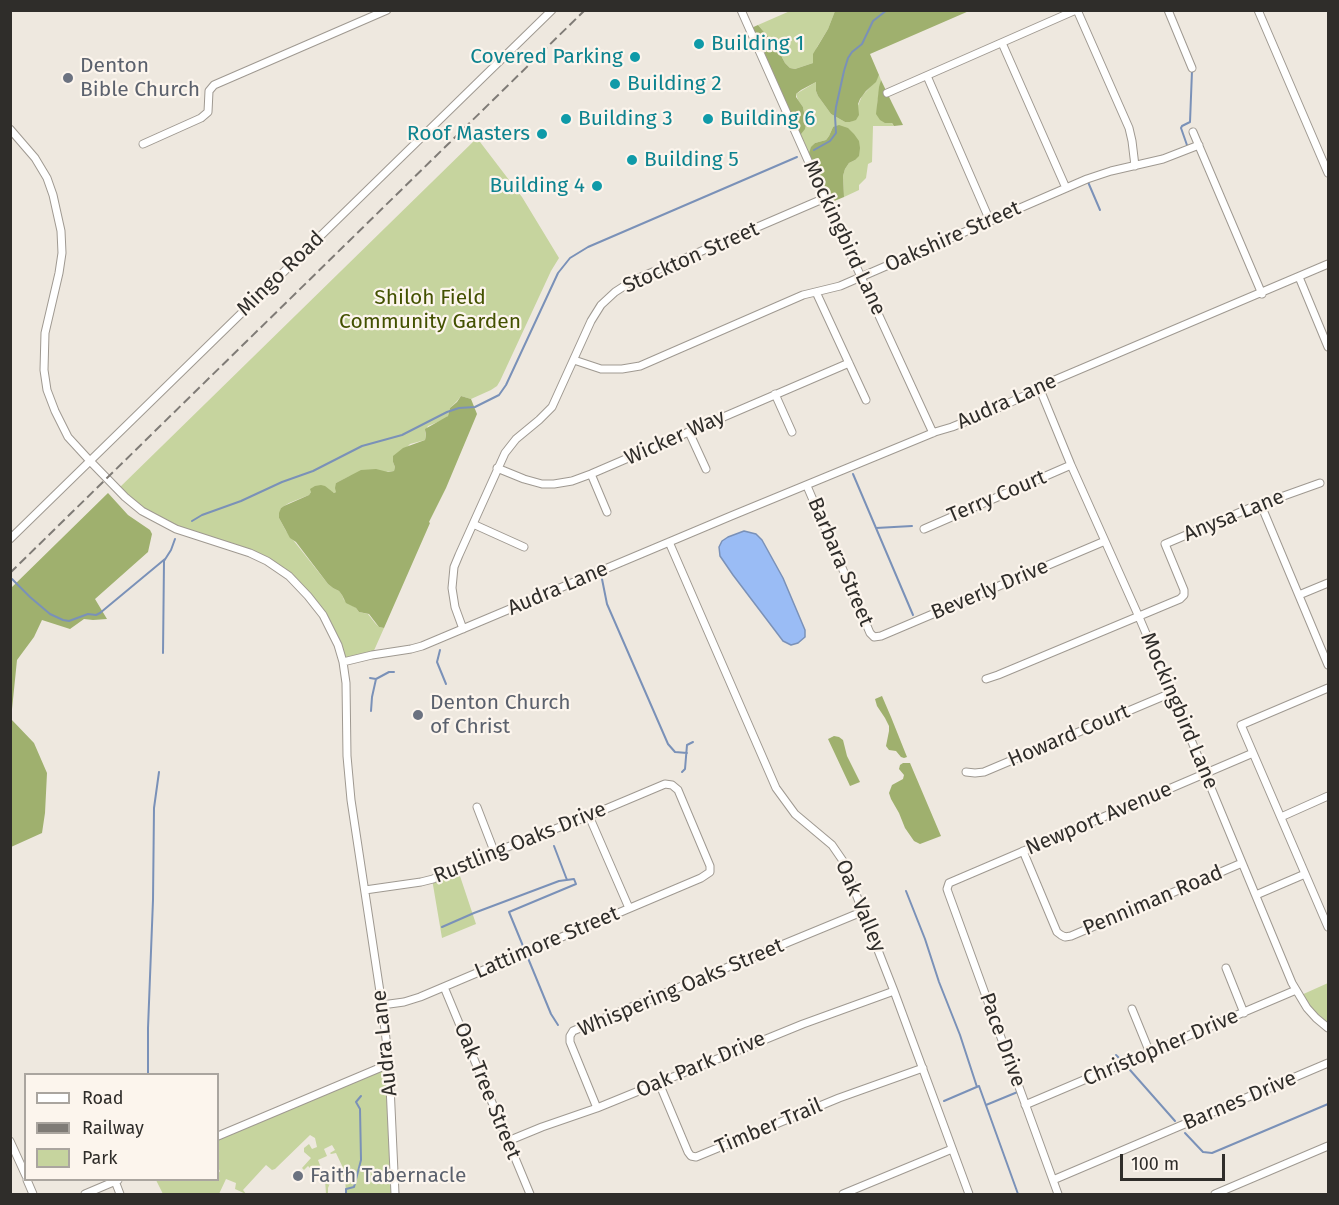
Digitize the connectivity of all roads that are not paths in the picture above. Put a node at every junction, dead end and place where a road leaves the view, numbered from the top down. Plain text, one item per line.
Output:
1 (387, 10) edge
2 (552, 10) edge
3 (741, 10) edge
4 (1076, 10) edge
5 (1168, 10) edge
6 (1258, 10) edge
7 (1002, 43) junction
8 (1192, 68) dead end
9 (927, 76) junction
10 (887, 93) dead end
11 (10, 129) edge
12 (1193, 132) dead end
13 (143, 144) dead end
14 (1199, 145) junction
15 (1135, 166) junction
16 (1329, 173) edge
17 (1066, 188) junction
18 (825, 198) junction
19 (990, 221) junction
20 (1329, 264) edge
21 (862, 277) junction
22 (1299, 278) junction
23 (816, 292) junction
24 (1262, 294) junction
25 (1329, 347) edge
26 (574, 360) junction
27 (849, 363) junction
28 (1039, 387) junction
29 (775, 394) junction
30 (866, 400) dead end
31 (689, 432) junction
32 (792, 432) dead end
33 (933, 433) junction
34 (90, 461) junction
35 (1071, 465) junction
36 (497, 468) junction
37 (706, 469) dead end
38 (591, 474) junction
39 (1320, 483) dead end
40 (807, 486) junction
41 (1261, 505) junction
42 (607, 512) dead end
43 (473, 524) junction
44 (924, 528) dead end
45 (10, 539) edge
46 (1105, 541) junction
47 (669, 542) junction
48 (524, 547) dead end
49 (1329, 583) edge
50 (1299, 595) junction
51 (1139, 617) junction
52 (463, 629) junction
53 (874, 638) joint
54 (343, 662) junction
55 (1329, 665) edge
56 (986, 679) dead end
57 (1329, 688) edge
58 (1171, 693) junction
59 (1253, 753) junction
60 (966, 772) dead end
61 (1205, 774) junction
62 (1329, 796) edge
63 (477, 807) dead end
64 (589, 816) junction
65 (1281, 817) junction
66 (494, 851) junction
67 (1023, 851) junction
68 (1242, 863) junction
69 (710, 872) joint
70 (1305, 874) junction
71 (947, 886) joint
72 (365, 890) junction
73 (1256, 895) junction
74 (629, 908) junction
75 (864, 911) junction
76 (1329, 927) edge
77 (1226, 968) dead end
78 (444, 987) junction
79 (1296, 990) junction
80 (894, 991) junction
81 (382, 1005) junction
82 (1132, 1009) dead end
83 (1244, 1013) junction
84 (1329, 1028) edge
85 (1150, 1053) junction
86 (1329, 1063) edge
87 (389, 1064) junction
88 (922, 1068) junction
89 (659, 1083) junction
90 (1025, 1105) junction
91 (597, 1108) junction
92 (219, 1136) edge
93 (10, 1141) edge
94 (508, 1141) junction
95 (1329, 1146) edge
96 (952, 1149) junction
97 (24, 1173) edge
98 (1053, 1180) junction
99 (115, 1181) edge
100 (85, 1194) edge
101 (395, 1194) edge
102 (530, 1194) edge
103 (843, 1194) edge
104 (969, 1194) edge
105 (1058, 1194) edge
106 (1215, 1194) edge

1 - 13 street
2 - 34 street, Mingo Road
3 - 18 street, Mockingbird Lane
4 - 7 street
4 - 15 street
5 - 8 street
6 - 16 street
7 - 9 street
7 - 17 street
9 - 10 street
9 - 19 street
11 - 34 street
12 - 14 street
14 - 15 street, Oakshire Street
14 - 24 street
15 - 17 street, Oakshire Street
17 - 19 street, Oakshire Street
18 - 21 street, Mockingbird Lane
18 - 26 street, Stockton Street
19 - 21 street, Oakshire Street
20 - 22 street, Audra Lane
21 - 23 street, Oakshire Street
21 - 33 street, Mockingbird Lane
22 - 24 street, Audra Lane
22 - 25 street
23 - 26 street, Oakshire Street
23 - 27 street
24 - 28 street, Audra Lane
26 - 36 street, Stockton Street
27 - 29 street, Wicker Way
27 - 30 street
28 - 33 street, Audra Lane
28 - 35 street, Mockingbird Lane
29 - 31 street, Wicker Way
29 - 32 street
31 - 37 street
31 - 38 street, Wicker Way
33 - 40 street, Audra Lane
34 - 45 street, Mingo Road
34 - 54 street
35 - 44 street, Terry Court
35 - 46 street, Mockingbird Lane
36 - 38 street, Wicker Way
36 - 43 street, Stockton Street
38 - 42 street
39 - 41 street, Anysa Lane
40 - 47 street, Audra Lane
40 - 53 street, Barbara Street
41 - 50 street
41 - 51 street, Anysa Lane
43 - 48 street
43 - 52 street, Stockton Street
46 - 51 street, Mockingbird Lane
46 - 53 street, Beverly Drive
47 - 52 street, Audra Lane
47 - 75 street, Oak Valley
49 - 50 street
50 - 55 street
51 - 56 street, Anysa Lane
51 - 58 street, Mockingbird Lane
52 - 54 street, Audra Lane
54 - 72 street, Audra Lane
57 - 59 street
58 - 60 street, Howard Court
58 - 61 street, Mockingbird Lane
59 - 61 street, Newport Avenue
59 - 65 street
61 - 67 street, Newport Avenue
61 - 68 street, Mockingbird Lane
62 - 65 street
63 - 66 street
64 - 66 street, Rustling Oaks Drive
64 - 69 street, Rustling Oaks Drive
64 - 74 street
65 - 70 street
66 - 72 street, Rustling Oaks Drive
67 - 68 street, Penniman Road
67 - 71 street, Newport Avenue
68 - 73 street, Mockingbird Lane
69 - 74 street, Lattimore Street
70 - 73 street
70 - 76 street
71 - 90 street, Pace Drive
72 - 81 street, Audra Lane
73 - 79 street, Mockingbird Lane
74 - 78 street, Lattimore Street
75 - 80 street, Oak Valley
75 - 91 street, Whispering Oaks Street
77 - 83 street
78 - 81 street, Lattimore Street
78 - 94 street, Oak Tree Street
79 - 83 street, Christopher Drive
79 - 84 street, Mockingbird Lane
80 - 88 street, Oak Valley
80 - 89 street, Oak Park Drive
81 - 87 street, Audra Lane
82 - 85 street
83 - 85 street, Christopher Drive
85 - 90 street, Christopher Drive
86 - 98 street, Barnes Drive
87 - 92 street
87 - 101 street, Audra Lane
88 - 89 street, Timber Trail
88 - 96 street, Oak Valley
89 - 91 street, Oak Park Drive
90 - 98 street, Pace Drive
91 - 94 street, Oak Park Drive
93 - 97 street
94 - 102 street, Oak Tree Street
95 - 106 street
96 - 103 street
96 - 104 street, Oak Valley
98 - 105 street, Pace Drive
99 - 100 street

